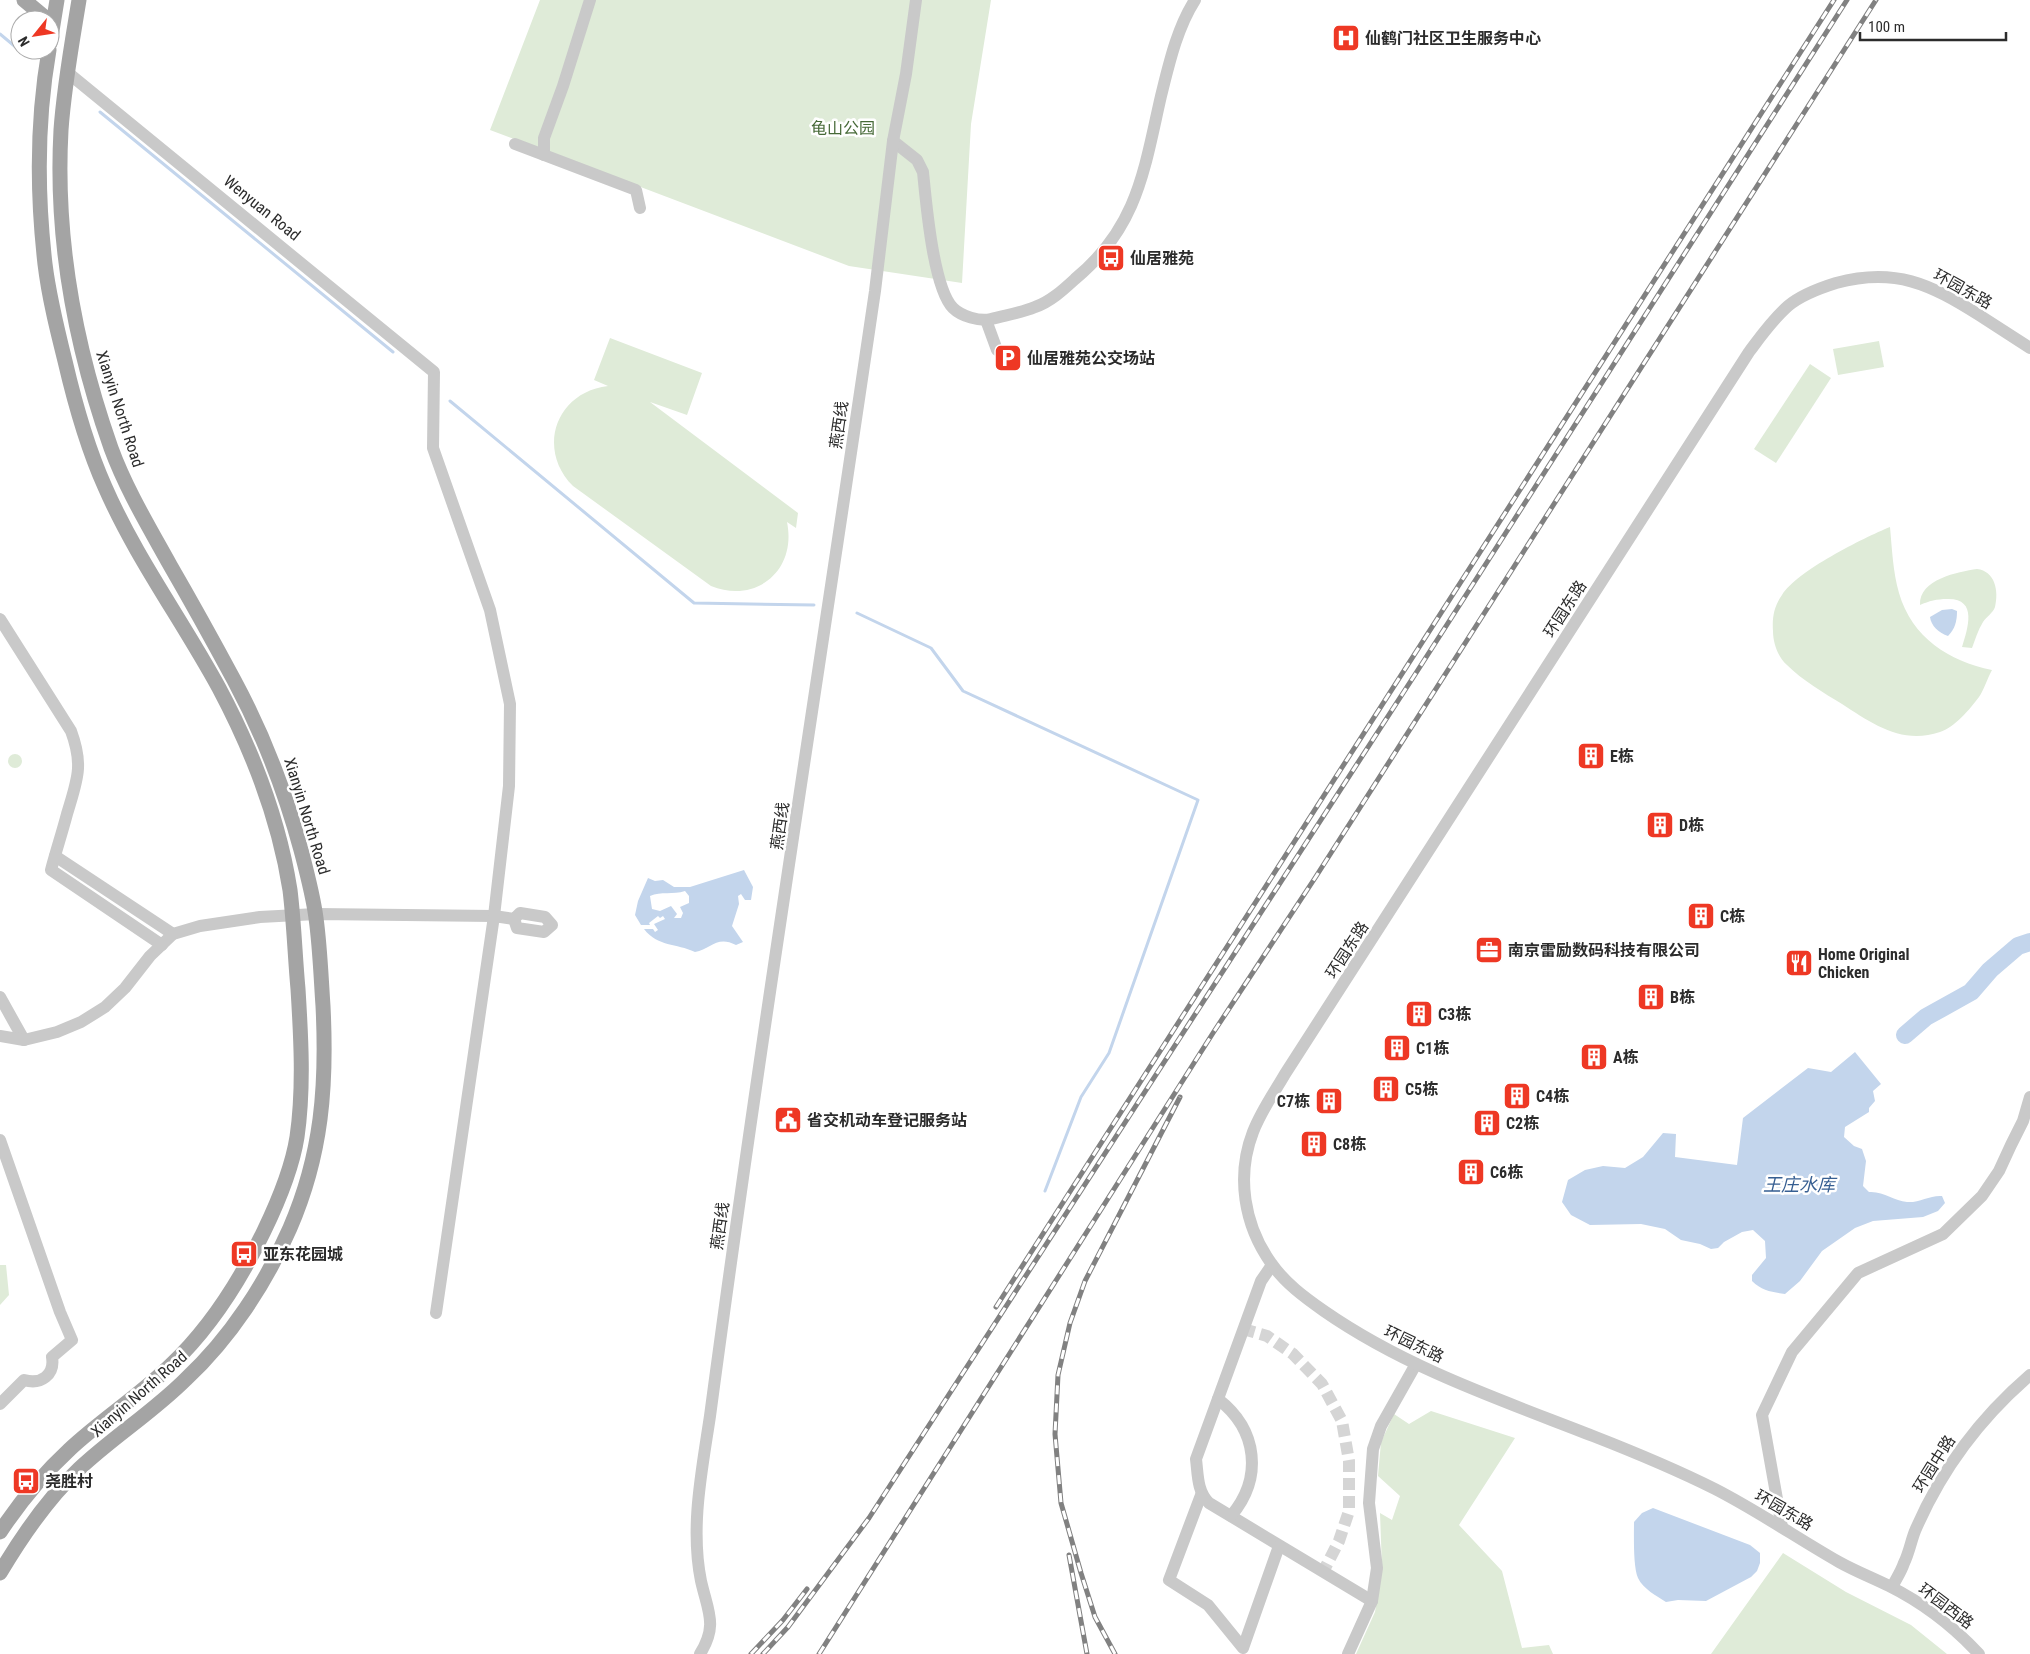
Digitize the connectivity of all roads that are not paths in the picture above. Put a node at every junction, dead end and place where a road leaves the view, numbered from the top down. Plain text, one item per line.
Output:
1 (24, 0) edge
2 (79, 0) edge
3 (590, 0) edge
4 (916, 0) edge
5 (1195, 0) edge
6 (36, 10) edge
7 (60, 28) edge
8 (73, 36) junction
9 (47, 60) edge
10 (67, 72) junction
11 (894, 141) junction
12 (515, 144) dead end
13 (544, 155) junction
14 (640, 208) dead end
15 (986, 320) junction
16 (2030, 348) edge
17 (997, 350) dead end
18 (0, 620) edge
19 (55, 856) junction
20 (293, 914) junction
21 (316, 914) junction
22 (494, 916) junction
23 (514, 919) dead end
24 (172, 934) junction
25 (162, 945) junction
26 (0, 997) edge
27 (0, 1036) edge
28 (24, 1040) junction
29 (2030, 1097) edge
30 (0, 1140) edge
31 (1272, 1265) junction
32 (436, 1313) dead end
33 (1416, 1364) junction
34 (2030, 1375) edge
35 (1218, 1400) junction
36 (0, 1404) edge
37 (1201, 1495) junction
38 (1231, 1516) junction
39 (1782, 1527) junction
40 (0, 1532) edge
41 (1279, 1546) junction
42 (0, 1573) edge
43 (1892, 1588) junction
44 (1372, 1601) junction
45 (700, 1654) edge
46 (1348, 1654) edge
47 (1979, 1654) edge

1 - 6 main road
2 - 8 main road, Xianyin North Road
3 - 13 street
4 - 11 street, 燕西线
5 - 15 street
7 - 8 main road
8 - 10 main road, Xianyin North Road
9 - 20 main road, Xianyin North Road
10 - 21 main road, Xianyin North Road
10 - 22 street, Wenyuan Road
11 - 15 street
11 - 45 street, 燕西线
12 - 13 street
13 - 14 street
15 - 17 street
16 - 31 street, 环园东路
18 - 19 street
19 - 24 street
19 - 25 street
20 - 21 street
20 - 24 street
20 - 40 main road, Xianyin North Road
21 - 22 street
21 - 42 main road, Xianyin North Road
22 - 23 street
22 - 32 street
24 - 25 street
25 - 28 street
26 - 28 street
27 - 28 street
29 - 39 street
30 - 36 street
31 - 33 street, 环园东路
31 - 35 street
33 - 39 street, 环园东路
33 - 44 street
34 - 43 street, 环园中路
35 - 37 street
35 - 38 street
37 - 38 street
37 - 41 street
38 - 41 street
39 - 43 street, 环园东路
41 - 44 street
43 - 47 street, 环园西路
44 - 46 street

